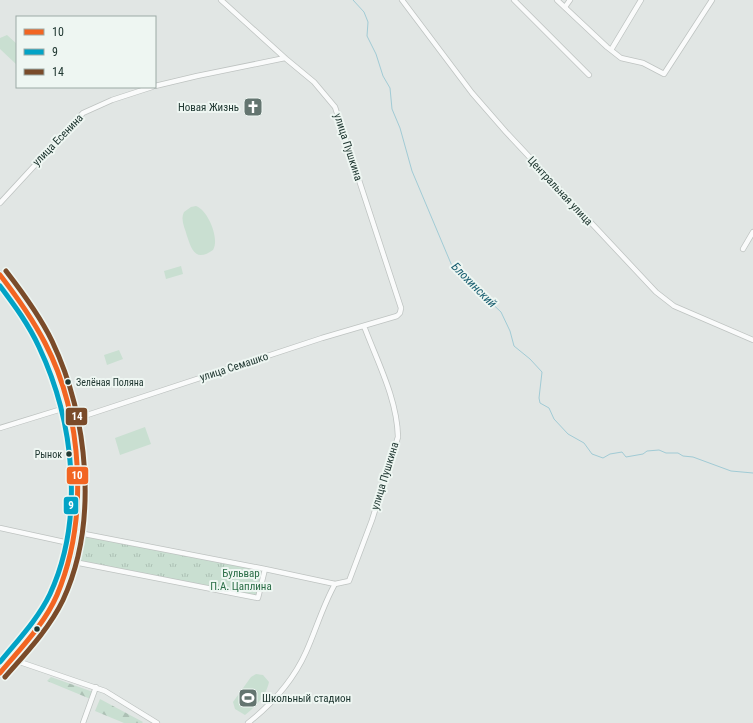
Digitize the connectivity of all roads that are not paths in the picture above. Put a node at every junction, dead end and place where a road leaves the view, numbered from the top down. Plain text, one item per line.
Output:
1 (221, 0) edge
2 (402, 0) edge
3 (514, 0) edge
4 (557, 0) edge
5 (570, 0) edge
6 (641, 0) edge
7 (712, 0) edge
8 (565, 7) junction
9 (610, 50) junction
10 (285, 58) junction
11 (589, 75) dead end
12 (156, 86) edge
13 (149, 88) edge
14 (0, 203) edge
15 (753, 232) edge
16 (743, 249) dead end
17 (0, 275) edge
18 (0, 282) edge
19 (400, 313) joint
20 (364, 326) junction
21 (753, 340) edge
22 (45, 346) junction
23 (65, 408) junction
24 (70, 420) junction
25 (0, 428) edge
26 (0, 528) edge
27 (72, 532) junction
28 (69, 543) junction
29 (67, 561) junction
30 (265, 569) junction
31 (335, 584) junction
32 (10, 658) junction
33 (0, 666) edge
34 (0, 673) edge
35 (96, 687) junction
36 (83, 723) edge
37 (157, 723) edge
38 (248, 723) edge

1 - 10 street, улица Пушкина
2 - 21 street, Центральная улица
3 - 11 street
4 - 8 street
5 - 8 street
6 - 9 street
7 - 9 street
8 - 9 street
10 - 12 street
10 - 19 street, улица Пушкина
13 - 14 street, улица Есенина
15 - 16 street
17 - 22 main road
18 - 22 main road
19 - 20 street, улица Семашко
20 - 24 street, улица Семашко
20 - 31 street, улица Пушкина
22 - 23 main road
22 - 24 main road
23 - 24 main road
23 - 25 street
24 - 27 main road
26 - 28 street
27 - 28 main road
27 - 29 main road
27 - 30 street
28 - 29 main road
29 - 30 street
29 - 32 main road
30 - 31 street
31 - 38 street
32 - 33 main road
32 - 34 main road
32 - 35 street
35 - 36 street
35 - 37 street

